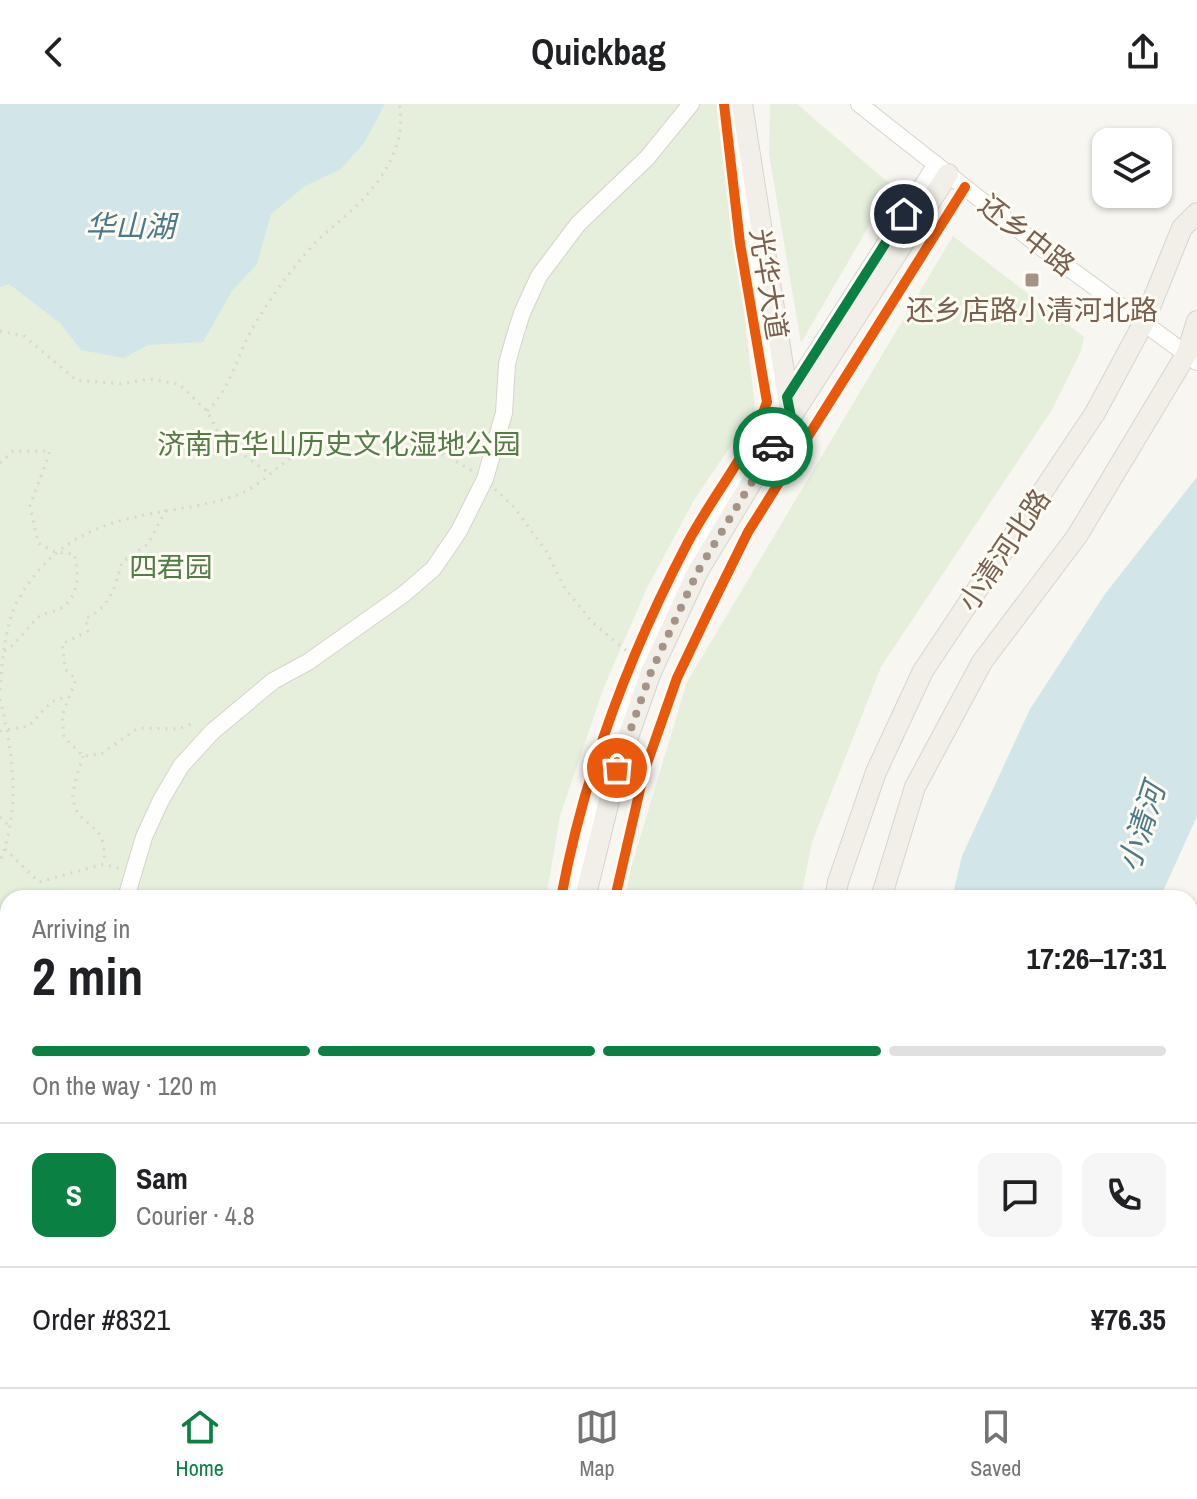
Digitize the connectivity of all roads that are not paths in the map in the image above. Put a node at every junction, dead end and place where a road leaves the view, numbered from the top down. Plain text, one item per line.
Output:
1 (691, 104) edge
2 (730, 104) edge
3 (742, 104) edge
4 (859, 104) edge
5 (942, 169) junction
6 (1197, 213) edge
7 (1197, 321) edge
8 (1144, 322) junction
9 (1192, 358) edge
10 (785, 409) junction
11 (128, 890) edge
12 (573, 890) edge
13 (587, 890) edge
14 (836, 890) edge
15 (883, 890) edge

1 - 11 street
2 - 10 street
3 - 10 main road, 光华大道
4 - 5 street, 还乡中路
5 - 8 street, 还乡中路
5 - 10 main road
6 - 8 main road, 小清河北路
7 - 9 main road, 小清河北路
8 - 9 street, 还乡中路
8 - 14 main road, 小清河北路
9 - 15 main road, 小清河北路
10 - 12 street
10 - 13 main road

